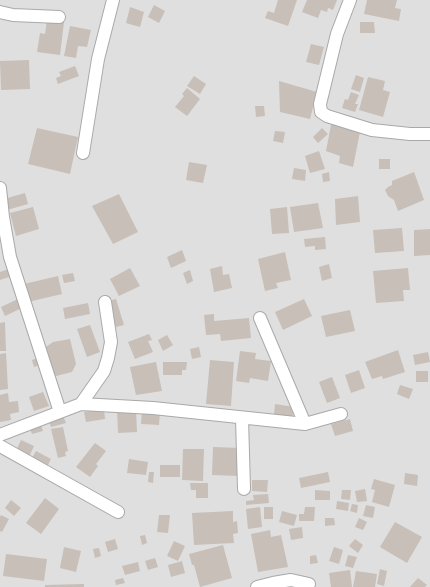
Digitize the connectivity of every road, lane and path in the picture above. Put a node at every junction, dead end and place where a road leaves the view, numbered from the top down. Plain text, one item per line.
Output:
1 (113, 0) edge
2 (350, 0) edge
3 (0, 12) edge
4 (59, 17) dead end
5 (430, 134) edge
6 (83, 153) dead end
7 (0, 188) edge
8 (104, 302) dead end
9 (260, 318) dead end
10 (81, 404) junction
11 (60, 412) junction
12 (341, 414) dead end
13 (242, 418) junction
14 (305, 424) junction
15 (0, 435) edge
16 (0, 446) edge
17 (244, 489) dead end
18 (118, 512) dead end
19 (308, 584) dead end
20 (257, 587) edge

1 - 6 street
2 - 5 street
3 - 4 street
7 - 11 street
8 - 10 street
9 - 14 street
10 - 11 street
10 - 13 street
11 - 15 street
12 - 14 street
13 - 14 street
13 - 17 street
16 - 18 street
19 - 20 street

